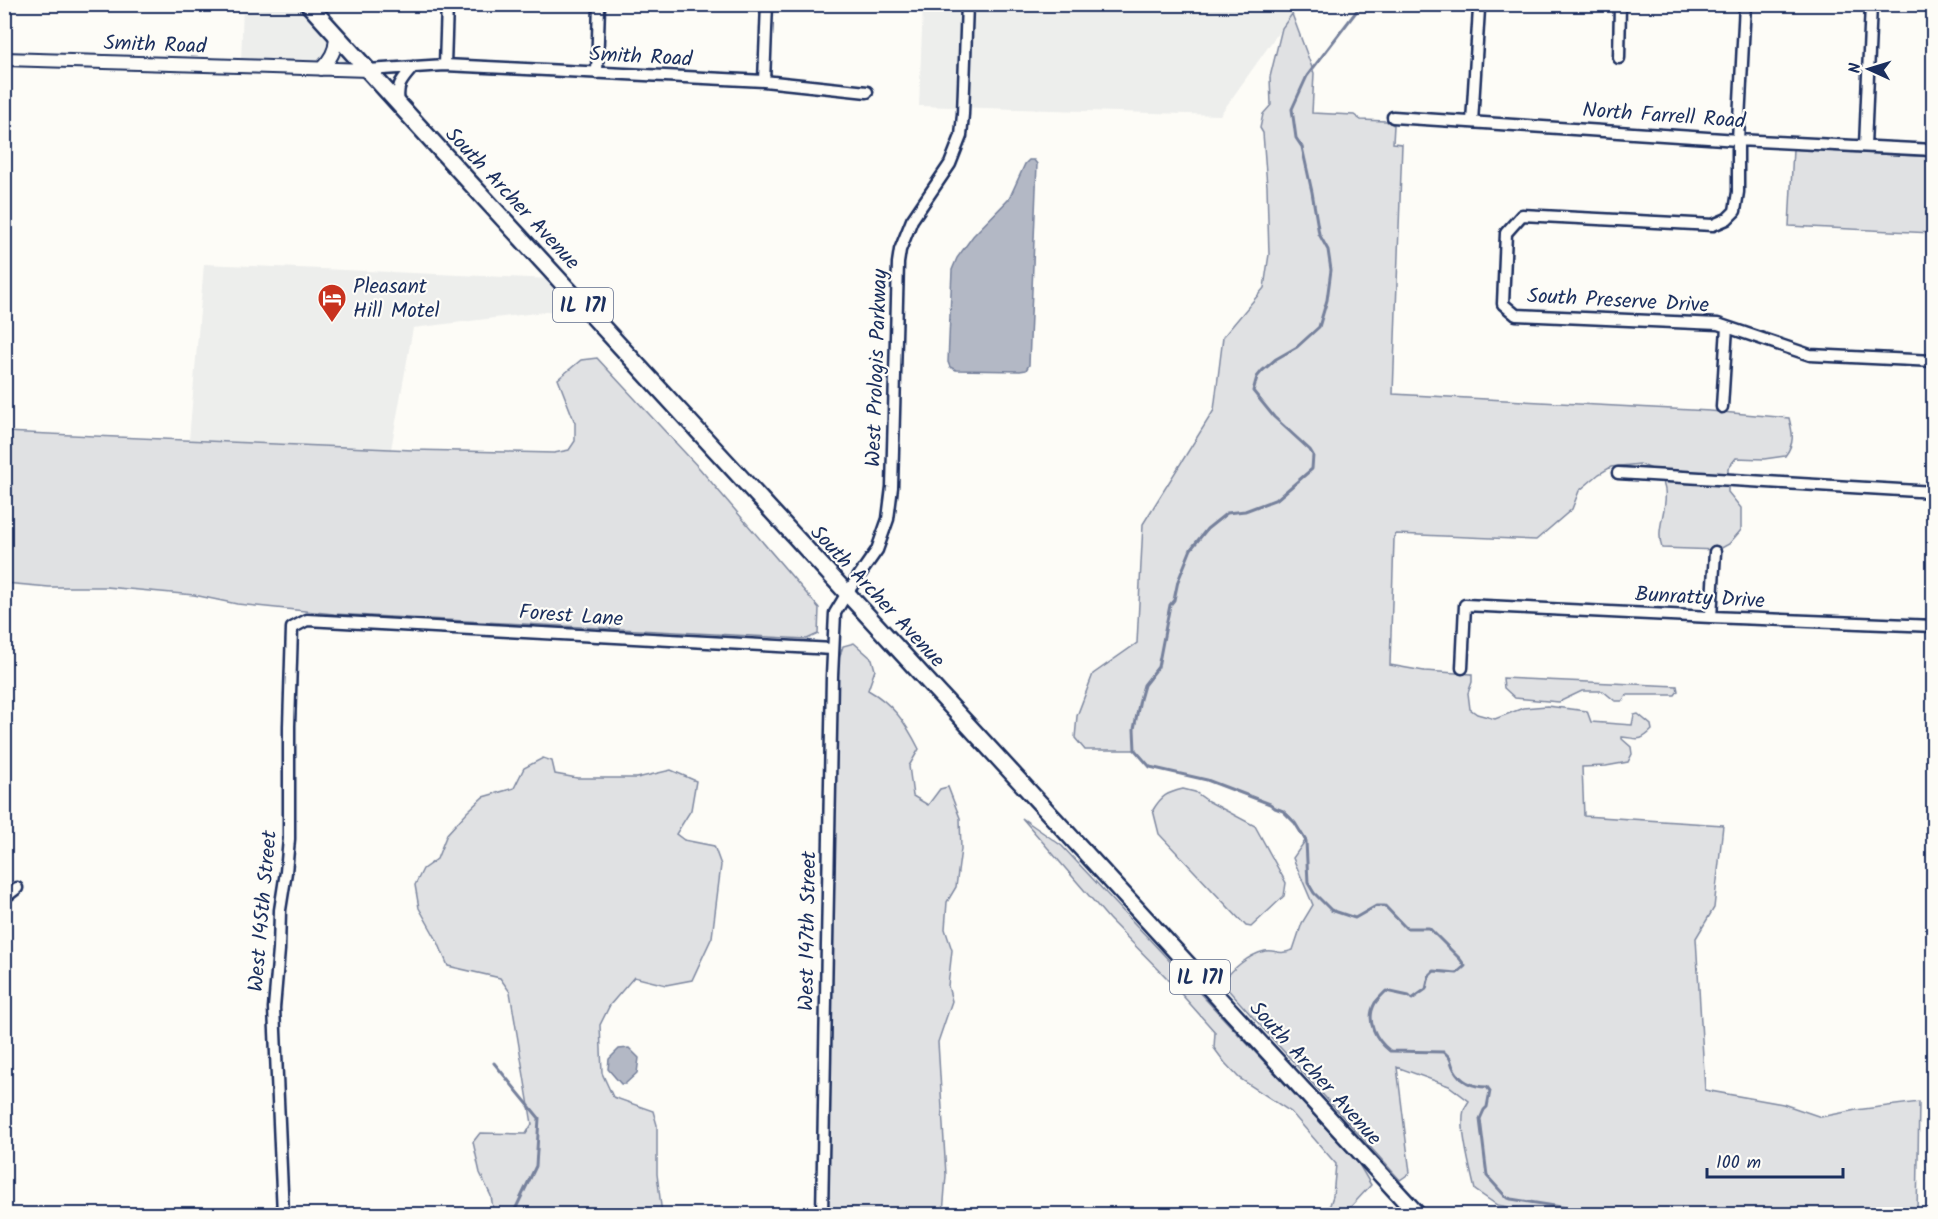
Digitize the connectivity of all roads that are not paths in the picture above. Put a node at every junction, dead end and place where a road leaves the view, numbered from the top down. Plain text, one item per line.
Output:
1 (308, 4) edge
2 (447, 4) edge
3 (599, 4) edge
4 (767, 4) edge
5 (968, 4) edge
6 (1482, 4) edge
7 (1620, 4) edge
8 (1746, 4) edge
9 (1871, 4) edge
10 (335, 34) junction
11 (1619, 58) dead end
12 (4, 59) edge
13 (445, 65) junction
14 (413, 67) junction
15 (321, 69) junction
16 (368, 70) junction
17 (597, 73) junction
18 (764, 81) junction
19 (867, 92) dead end
20 (399, 105) junction
21 (1393, 117) dead end
22 (1472, 122) junction
23 (1738, 140) junction
24 (1865, 146) junction
25 (1934, 150) edge
26 (1727, 327) junction
27 (1934, 361) edge
28 (1722, 407) dead end
29 (1618, 472) dead end
30 (1934, 492) edge
31 (1715, 552) dead end
32 (847, 593) junction
33 (1711, 617) junction
34 (307, 620) joint
35 (1934, 626) edge
36 (833, 649) junction
37 (1462, 668) dead end
38 (16, 888) dead end
39 (4, 898) edge
40 (283, 1215) edge
41 (822, 1215) edge
42 (1417, 1215) edge

1 - 10 main road, South Archer Avenue / IL 171
2 - 13 street
3 - 17 street
4 - 18 street
5 - 32 street, West Prologis Parkway
6 - 22 street
7 - 11 street
8 - 23 street
9 - 24 street
10 - 15 street
10 - 16 main road, South Archer Avenue / IL 171
12 - 15 street, Smith Road
13 - 14 street, Smith Road
13 - 17 street, Smith Road
14 - 16 street, Smith Road
14 - 20 street
15 - 16 street, Smith Road
16 - 20 main road, South Archer Avenue / IL 171
17 - 18 street, Smith Road
18 - 19 street, Smith Road
20 - 32 main road, South Archer Avenue / IL 171
21 - 22 street, North Farrell Road
22 - 23 street, North Farrell Road
23 - 24 street, North Farrell Road
23 - 26 street, South Preserve Drive
24 - 25 street, North Farrell Road
26 - 27 street, South Preserve Drive
26 - 28 street
29 - 30 street
31 - 33 street
32 - 36 street, West Prologis Parkway
32 - 42 main road, South Archer Avenue / IL 171
33 - 35 street, Bunratty Drive
33 - 37 street, Bunratty Drive
34 - 36 street, Forest Lane
34 - 40 street, West 145th Street
36 - 41 street, West 147th Street
38 - 39 street

